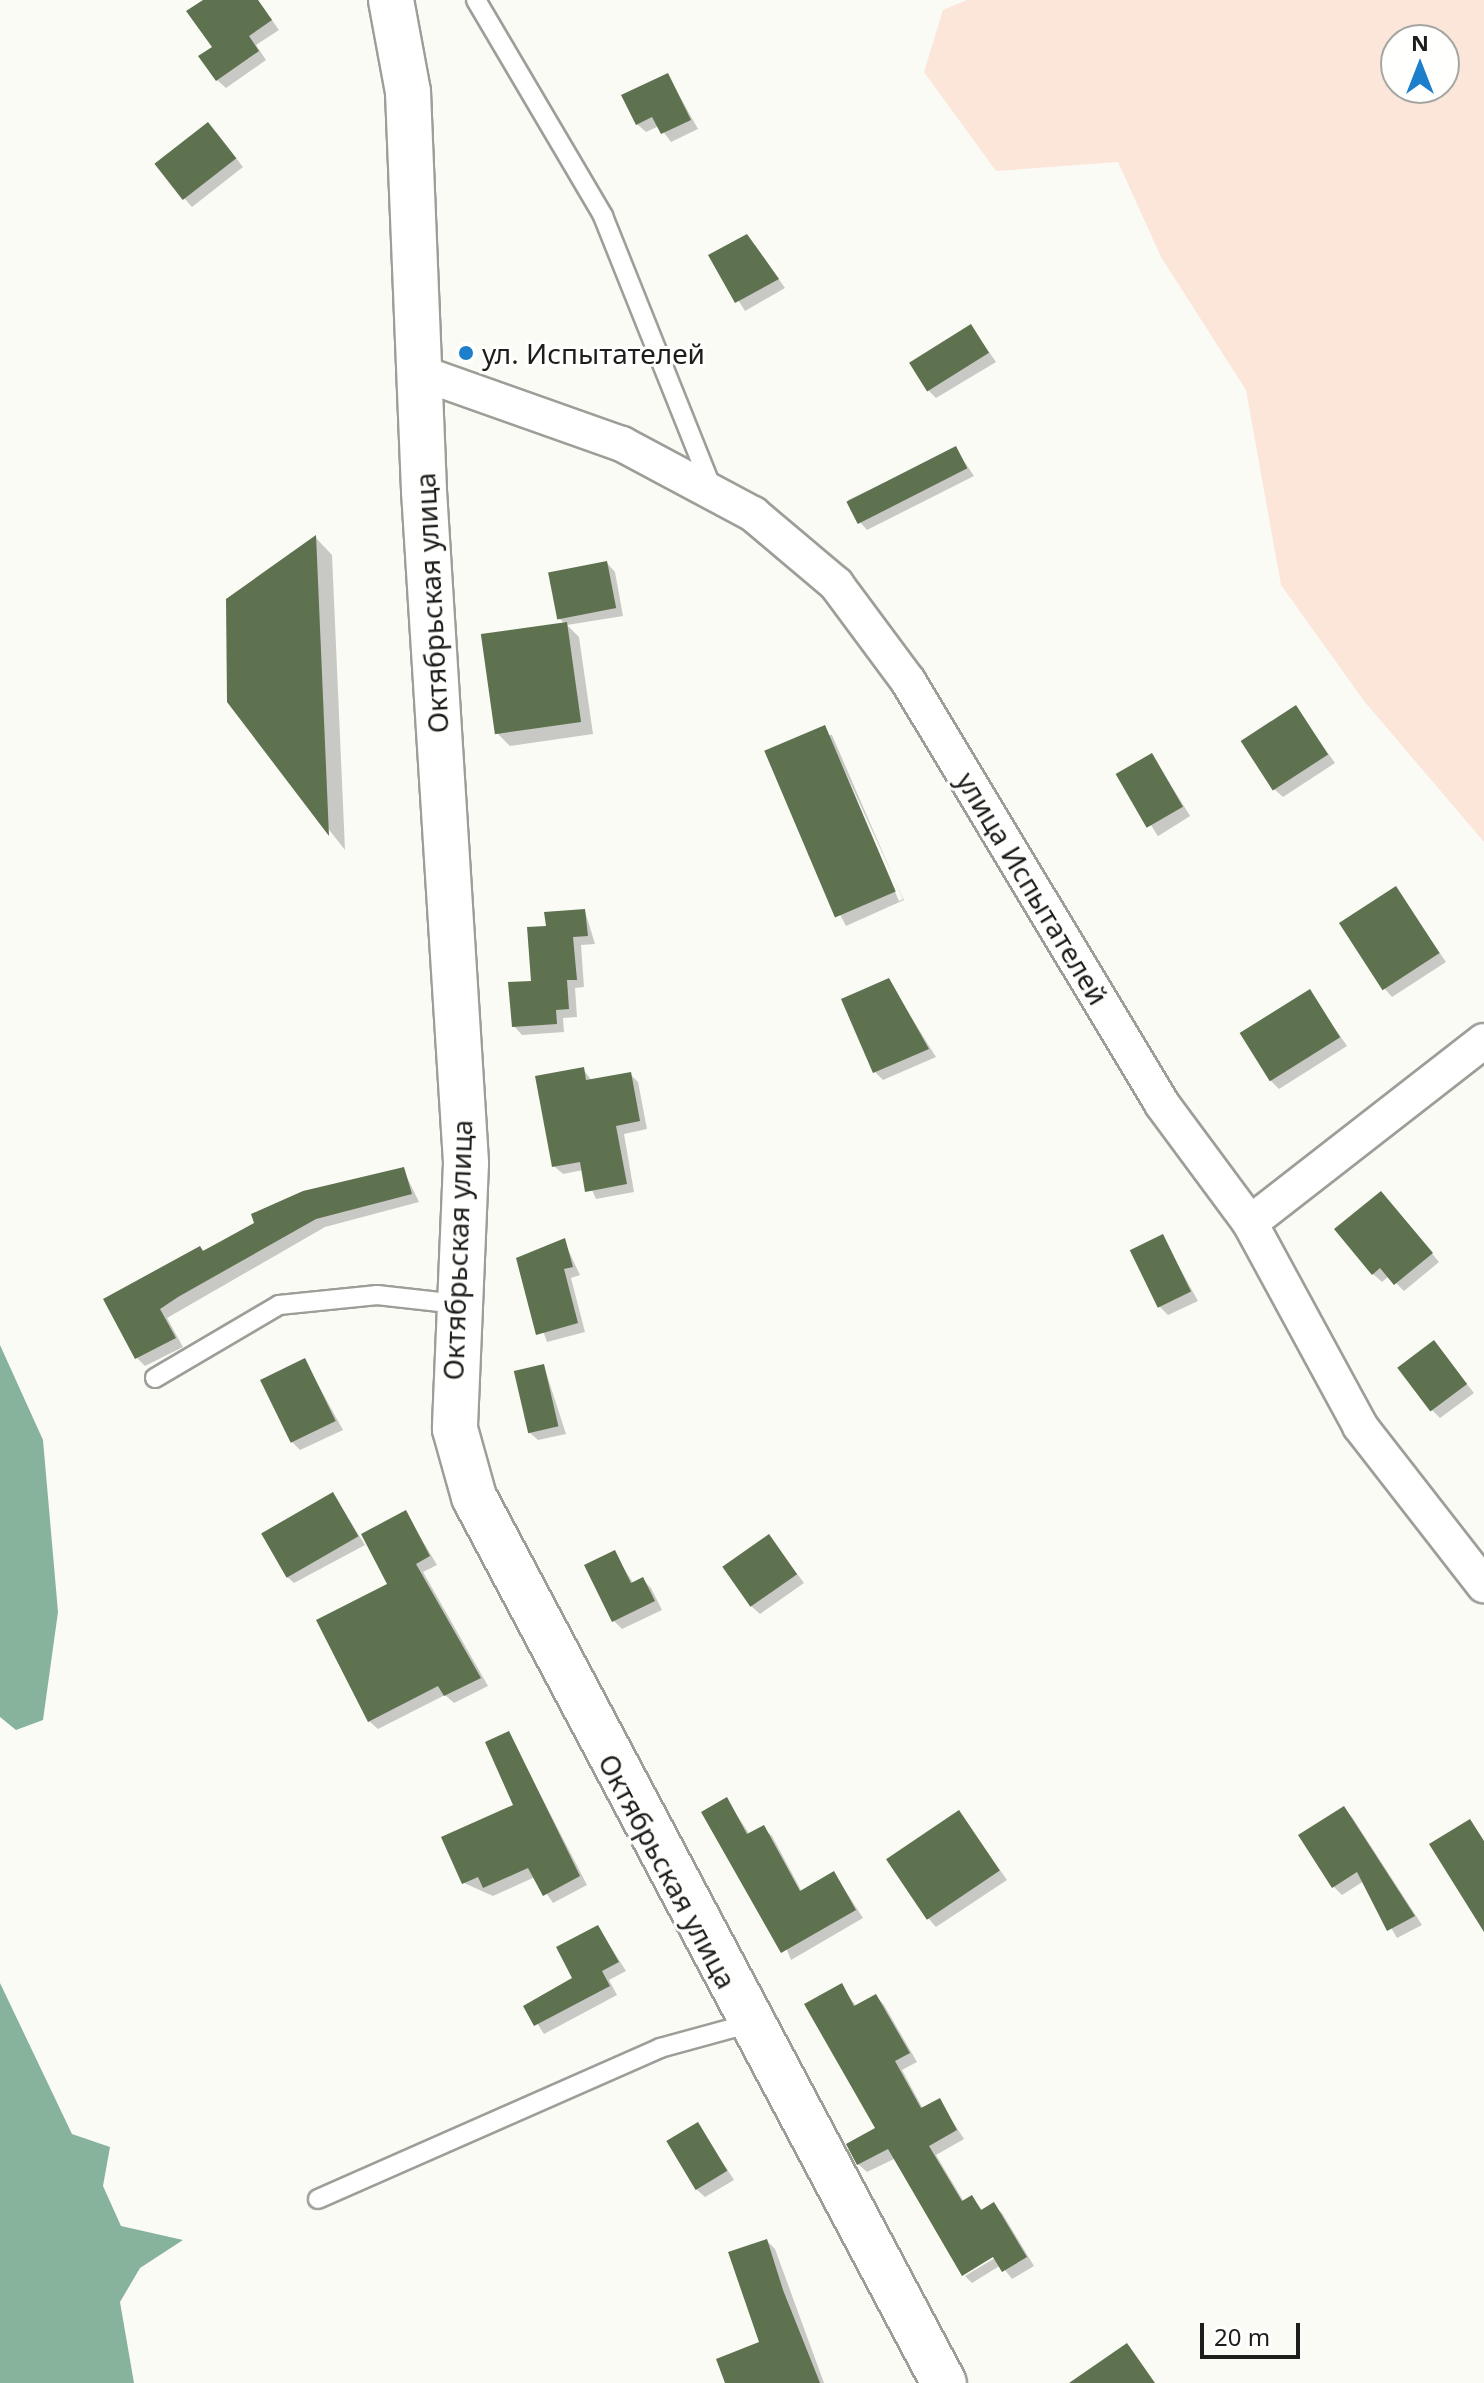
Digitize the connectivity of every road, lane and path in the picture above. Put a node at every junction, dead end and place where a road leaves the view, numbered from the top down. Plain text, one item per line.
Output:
1 (391, 0) edge
2 (476, 0) edge
3 (421, 373) junction
4 (714, 493) junction
5 (1484, 1041) edge
6 (1250, 1223) junction
7 (457, 1304) junction
8 (155, 1378) dead end
9 (1484, 1585) edge
10 (748, 2024) junction
11 (318, 2199) dead end
12 (944, 2383) edge

1 - 3 street, Октябрьская улица
2 - 4 lane
3 - 4 street, улица Испытателей
3 - 7 street, Октябрьская улица
4 - 6 street, улица Испытателей
5 - 6 street
6 - 9 street, улица Испытателей
7 - 8 lane
7 - 10 street, Октябрьская улица
10 - 11 lane
10 - 12 street, Октябрьская улица

